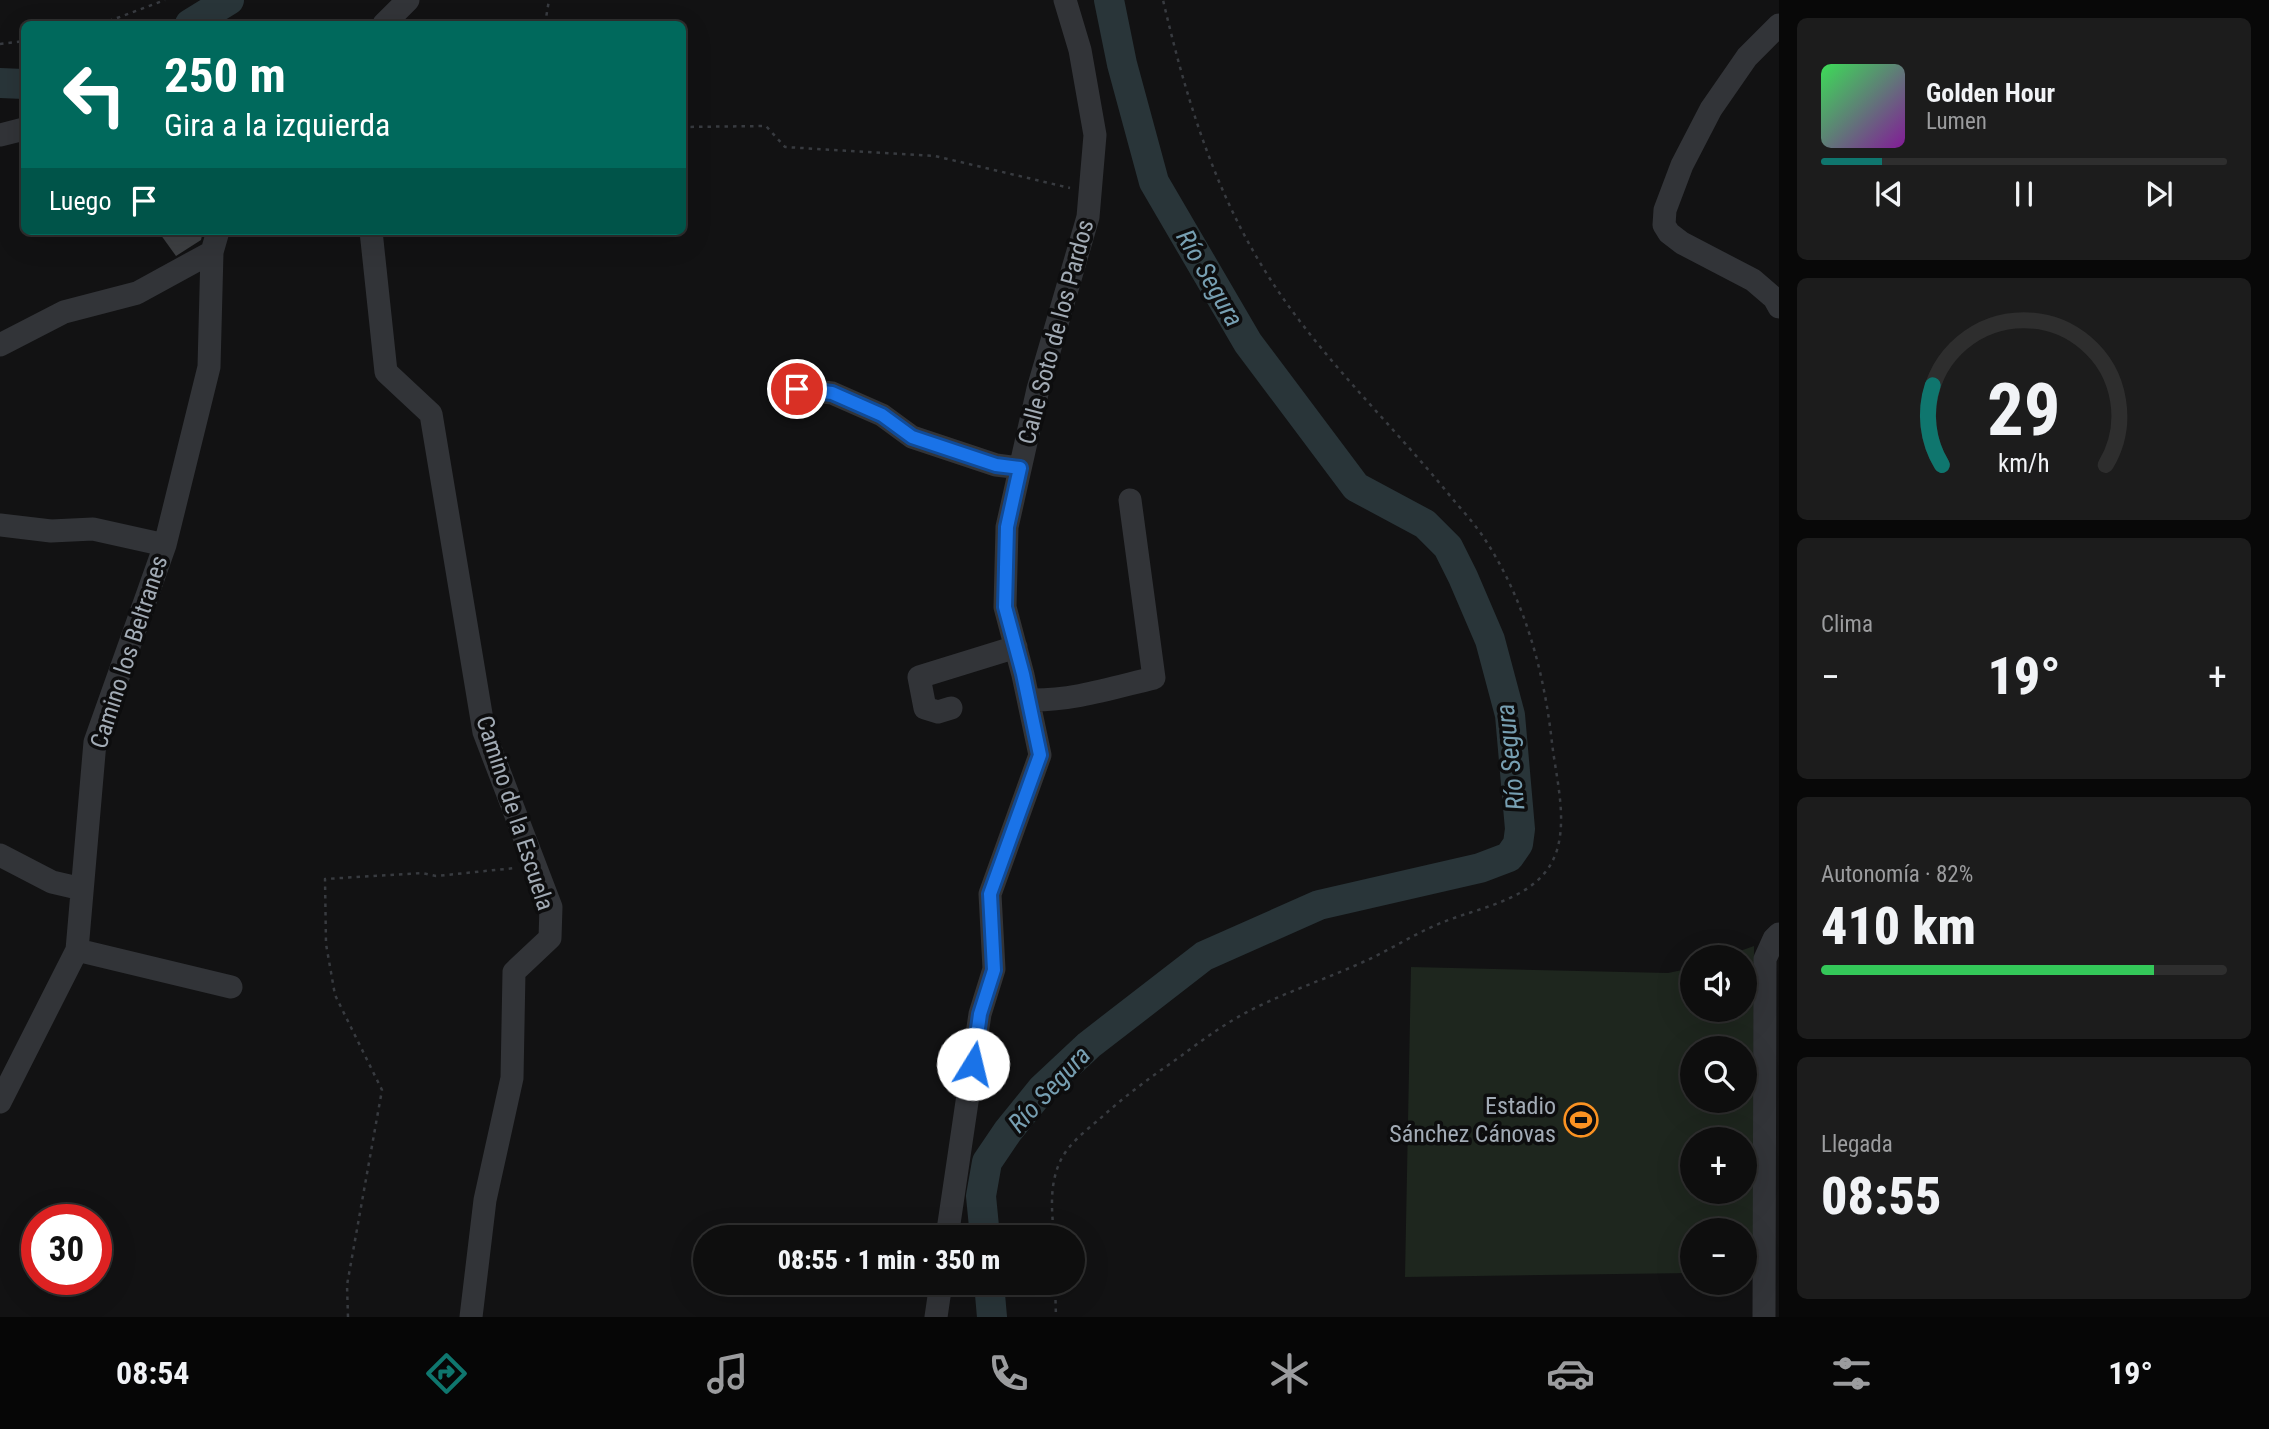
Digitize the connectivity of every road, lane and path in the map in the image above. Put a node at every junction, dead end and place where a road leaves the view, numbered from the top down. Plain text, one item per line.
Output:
1 (165, 0) edge
2 (408, 0) edge
3 (550, 0) edge
4 (1065, 0) edge
5 (1163, 0) edge
6 (109, 21) edge
7 (387, 21) edge
8 (546, 21) edge
9 (1779, 25) edge
10 (21, 41) edge
11 (0, 44) edge
12 (686, 127) edge
13 (21, 131) edge
14 (0, 135) edge
15 (1090, 193) junction
16 (371, 235) edge
17 (215, 242) edge
18 (1779, 307) edge
19 (0, 345) edge
20 (797, 389) dead end
21 (1020, 468) junction
22 (1130, 500) dead end
23 (0, 525) edge
24 (165, 545) junction
25 (1016, 647) junction
26 (1029, 700) junction
27 (951, 708) dead end
28 (0, 855) edge
29 (536, 866) junction
30 (82, 889) junction
31 (1779, 934) edge
32 (77, 950) junction
33 (231, 987) dead end
34 (0, 1102) edge
35 (949, 1225) edge
36 (1053, 1225) edge
37 (939, 1295) edge
38 (1055, 1295) edge
39 (348, 1317) edge
40 (471, 1317) edge
41 (936, 1317) edge
42 (1056, 1317) edge
43 (1764, 1317) edge

1 - 6 path
2 - 7 street
3 - 8 path
4 - 15 street, Calle Soto de los Pardos
5 - 36 path
9 - 18 street
10 - 11 path
12 - 15 path
13 - 14 street
15 - 21 street, Calle Soto de los Pardos
16 - 29 street, Camino de la Escuela
17 - 19 street
17 - 24 street, Camino los Beltranes
20 - 21 street
21 - 25 street, Calle Soto de los Pardos
22 - 26 street
23 - 24 street
24 - 30 street, Camino los Beltranes
25 - 26 street, Calle Soto de los Pardos
25 - 27 street
26 - 35 street, Calle Soto de los Pardos
28 - 30 street
29 - 39 path
29 - 40 street, Camino de la Escuela
30 - 32 street, Camino los Beltranes
31 - 43 street
32 - 33 street
32 - 34 street, Camino los Beltranes
37 - 41 street
38 - 42 path

